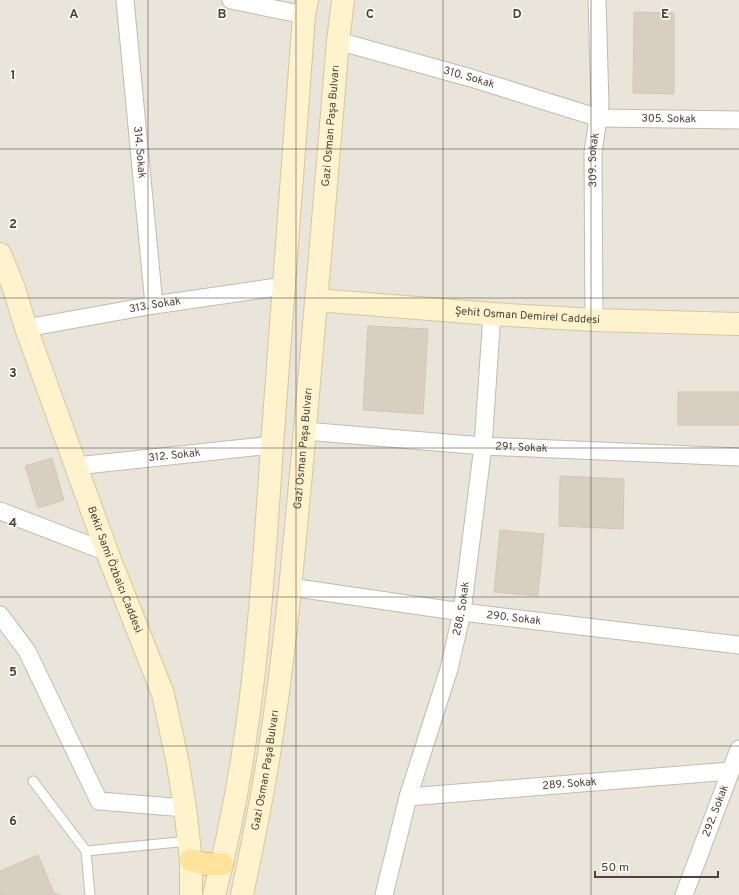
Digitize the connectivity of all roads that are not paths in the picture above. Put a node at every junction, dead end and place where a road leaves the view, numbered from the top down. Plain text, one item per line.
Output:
1 (125, 0) edge
2 (231, 0) edge
3 (343, 0) edge
4 (597, 0) edge
5 (305, 8) edge
6 (338, 41) junction
7 (599, 118) junction
8 (739, 120) edge
9 (0, 254) edge
10 (284, 286) junction
11 (317, 300) junction
12 (154, 305) junction
13 (492, 314) junction
14 (594, 320) junction
15 (739, 324) edge
16 (26, 328) junction
17 (305, 431) junction
18 (272, 445) junction
19 (483, 446) junction
20 (739, 457) edge
21 (76, 466) junction
22 (0, 511) edge
23 (107, 552) junction
24 (290, 587) junction
25 (462, 612) junction
26 (0, 615) edge
27 (739, 645) edge
28 (739, 751) edge
29 (730, 771) junction
30 (33, 780) dead end
31 (408, 797) junction
32 (185, 808) junction
33 (86, 851) junction
34 (190, 851) junction
35 (222, 864) junction
36 (90, 895) edge
37 (191, 895) edge
38 (214, 895) edge
39 (242, 895) edge
40 (384, 895) edge
41 (684, 895) edge

1 - 12 street, 314. Sokak
2 - 5 street
3 - 6 main road, Gazi Osman Paşa Bulvarı
4 - 7 street, 309. Sokak
5 - 10 main road
6 - 7 street, 310. Sokak
6 - 11 main road, Gazi Osman Paşa Bulvarı
7 - 8 street, 305. Sokak
7 - 14 street, 309. Sokak
9 - 16 main road, Bekir Sami Özbalcı Caddesi
10 - 12 street, 313. Sokak
10 - 18 main road
11 - 13 main road, Şehit Osman Demirel Caddesi
11 - 17 main road, Gazi Osman Paşa Bulvarı
12 - 16 street, 313. Sokak
13 - 14 main road, Şehit Osman Demirel Caddesi
13 - 19 street, 288. Sokak
14 - 15 main road, Şehit Osman Demirel Caddesi
16 - 21 main road, Bekir Sami Özbalcı Caddesi
17 - 19 street, 291. Sokak
17 - 24 main road, Gazi Osman Paşa Bulvarı
18 - 21 street, 312. Sokak
18 - 35 main road
19 - 20 street, 291. Sokak
19 - 25 street, 288. Sokak
21 - 23 main road, Bekir Sami Özbalcı Caddesi
22 - 23 street
23 - 32 main road, Bekir Sami Özbalcı Caddesi
24 - 25 street, 290. Sokak
24 - 39 main road, Gazi Osman Paşa Bulvarı
25 - 27 street, 290. Sokak
25 - 31 street, 288. Sokak
26 - 32 street
28 - 29 street, 292. Sokak
29 - 31 street, 289. Sokak
29 - 41 street, 292. Sokak
30 - 33 lane
31 - 40 street, 288. Sokak
32 - 34 main road, Bekir Sami Özbalcı Caddesi
33 - 34 lane
33 - 36 lane
34 - 35 main road
34 - 37 main road, Bekir Sami Özbalcı Caddesi
35 - 38 main road

